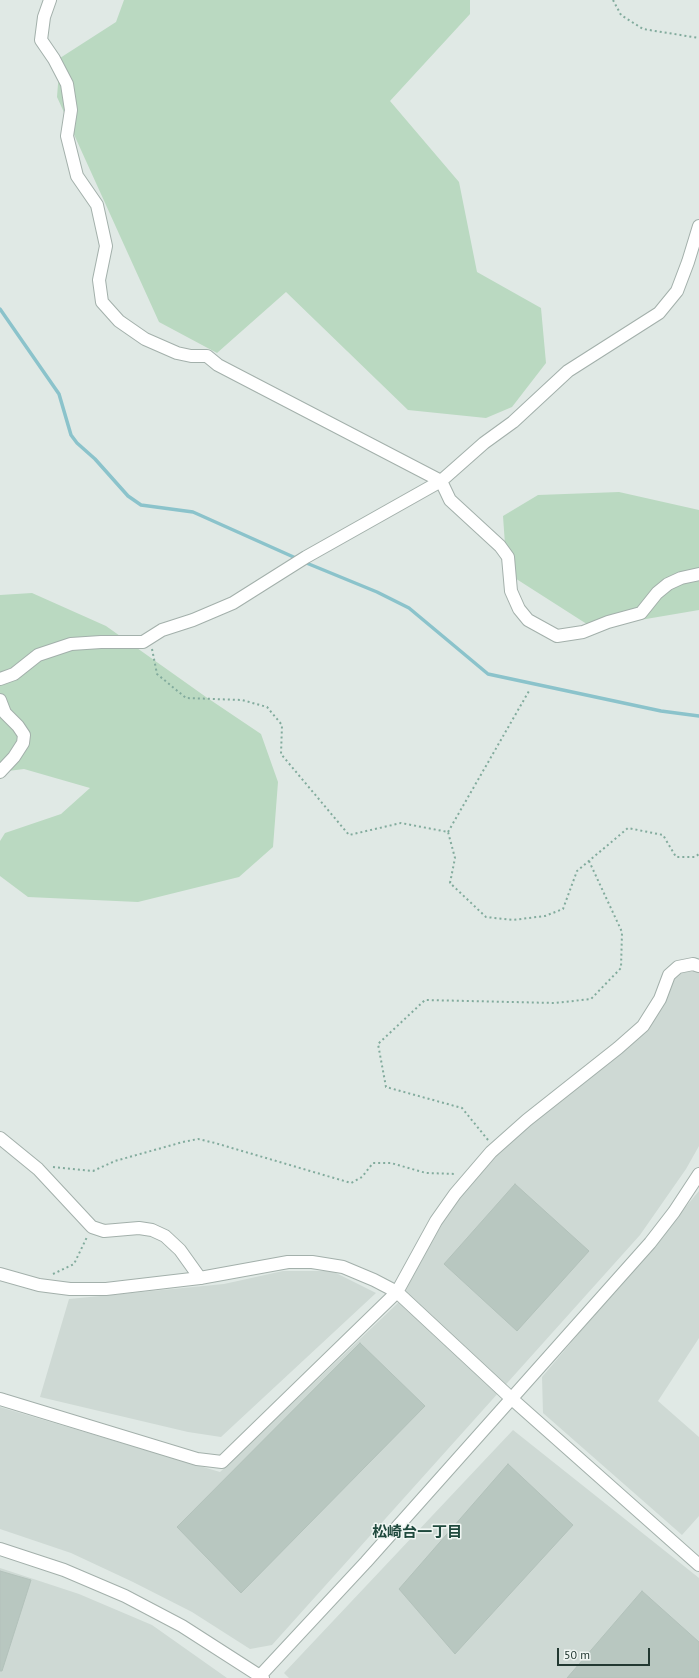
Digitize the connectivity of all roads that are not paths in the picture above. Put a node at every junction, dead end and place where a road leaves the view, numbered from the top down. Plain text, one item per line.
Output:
1 (50, 0) edge
2 (699, 226) edge
3 (441, 481) junction
4 (699, 574) edge
5 (0, 679) edge
6 (0, 700) edge
7 (0, 772) edge
8 (699, 966) edge
9 (0, 1138) edge
10 (699, 1174) edge
11 (0, 1274) edge
12 (200, 1278) junction
13 (397, 1292) junction
14 (0, 1399) edge
15 (512, 1399) junction
16 (0, 1548) edge
17 (699, 1565) edge
18 (260, 1677) edge

1 - 3 street
2 - 3 street
3 - 4 street
3 - 5 street
6 - 7 street
8 - 13 street
9 - 12 street
10 - 15 street
11 - 12 street
12 - 13 street
13 - 14 street
13 - 15 street
15 - 17 street
15 - 18 street
16 - 18 street

